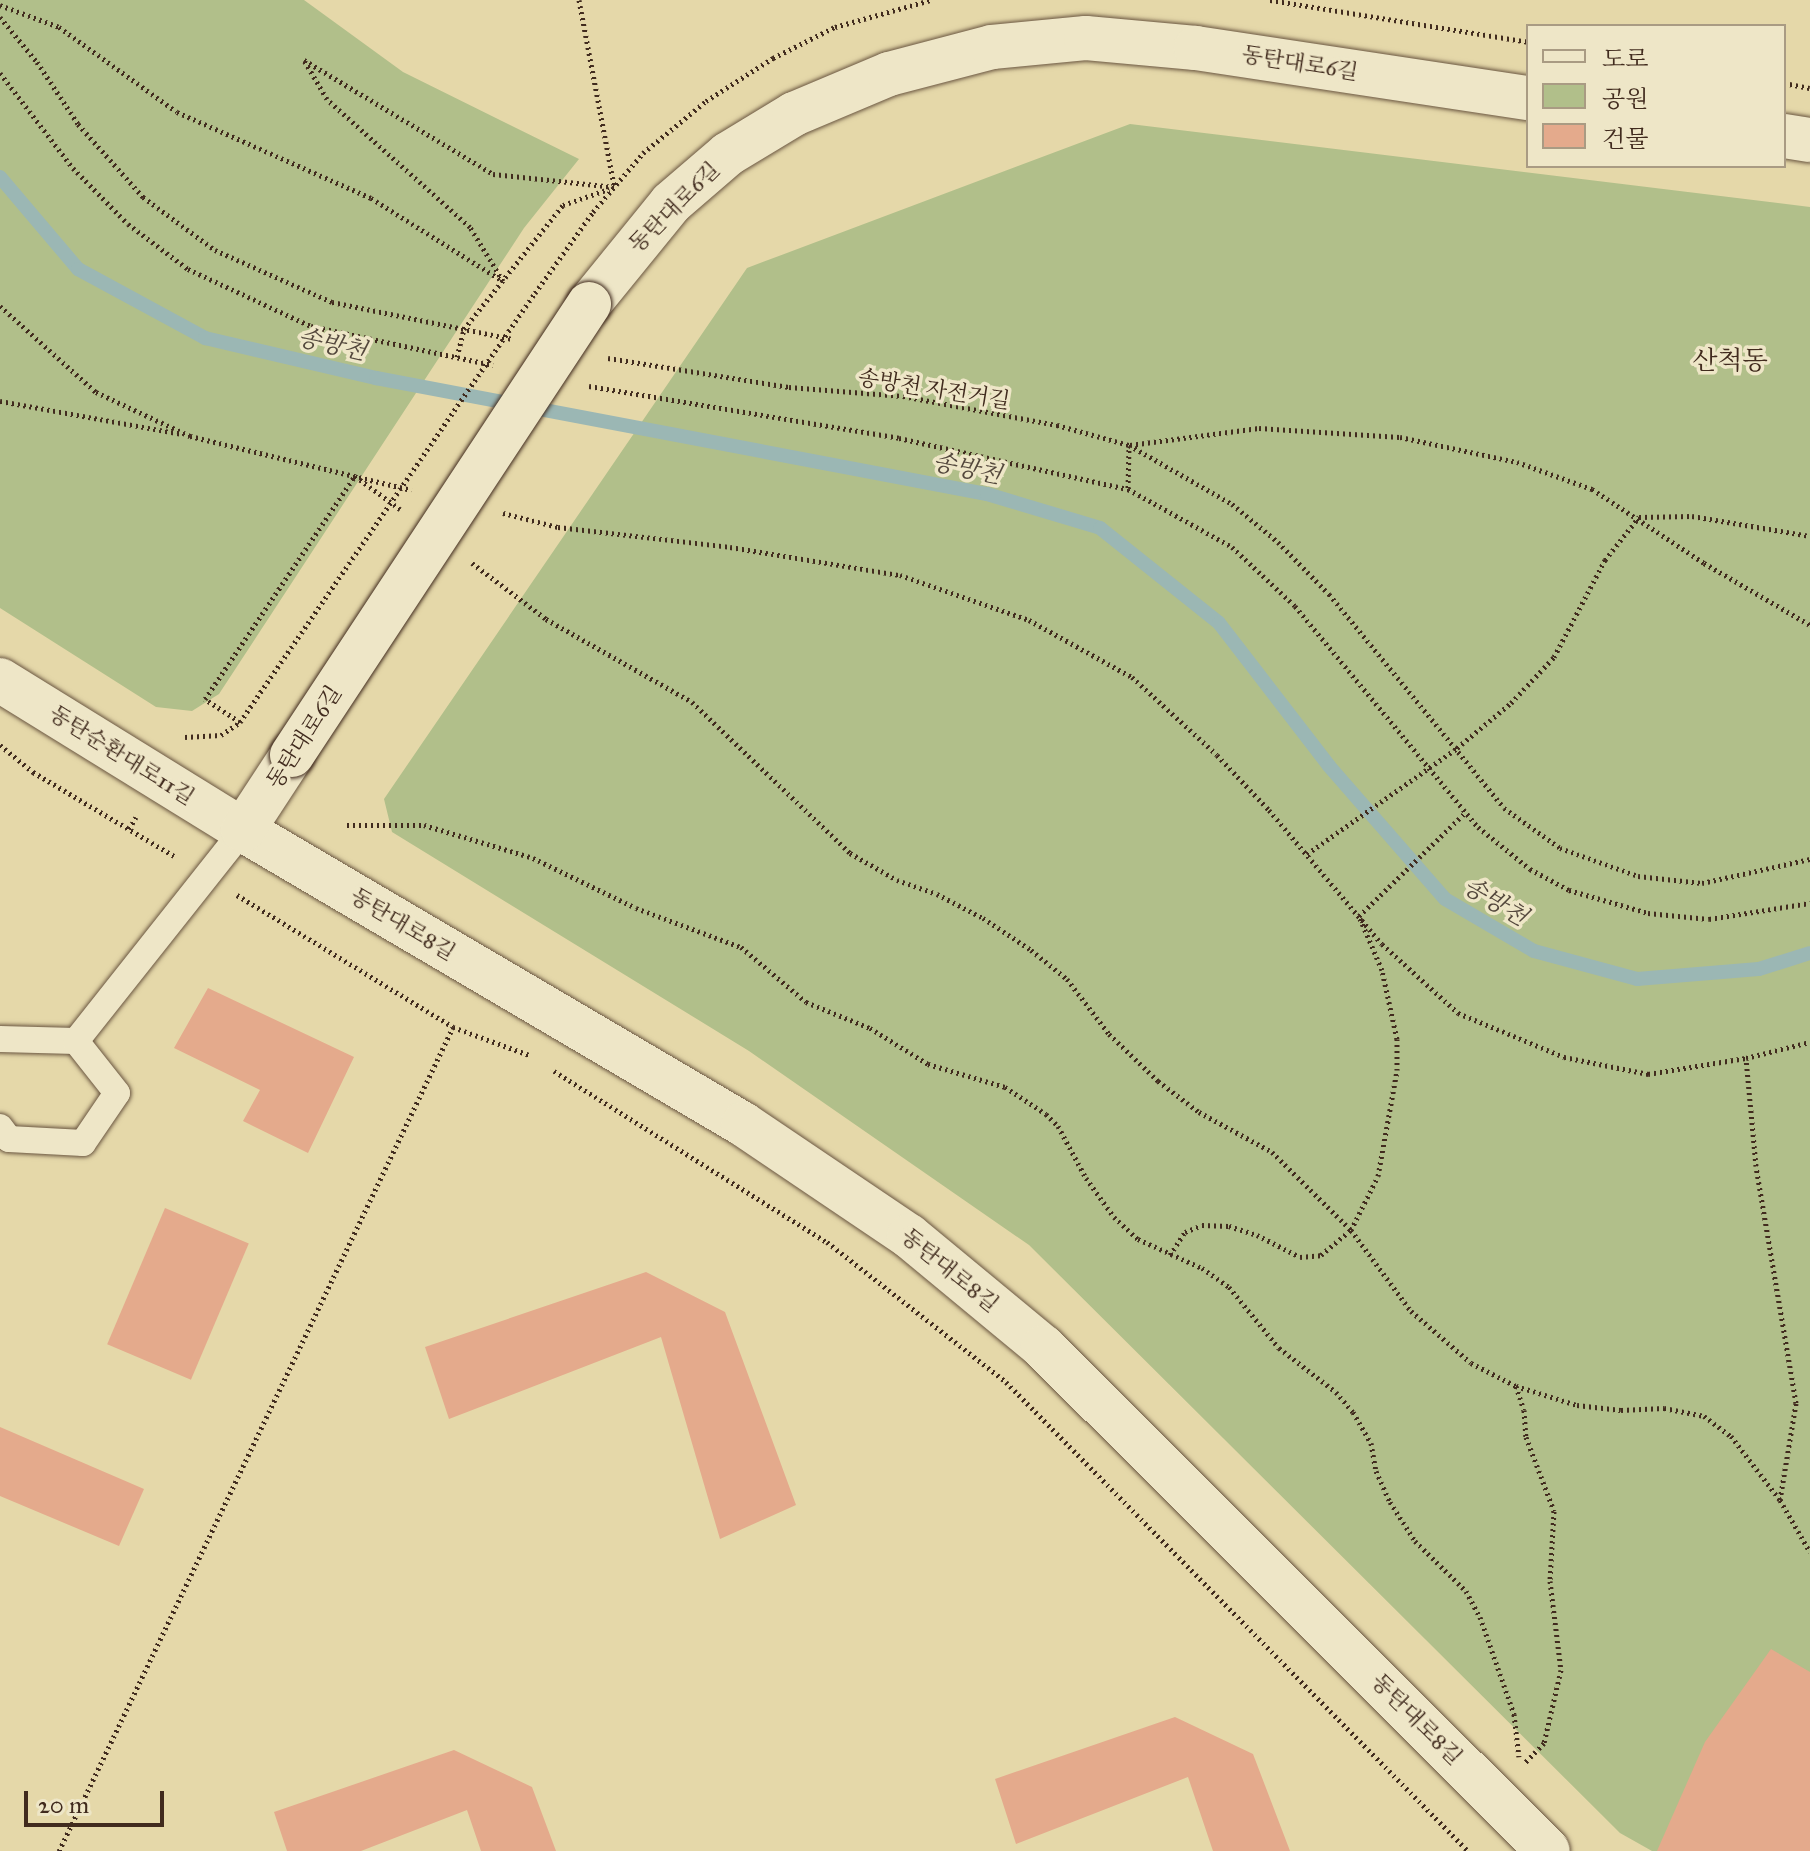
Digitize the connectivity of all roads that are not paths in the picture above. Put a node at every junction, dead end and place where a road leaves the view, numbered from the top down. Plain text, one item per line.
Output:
1 (1526, 98) edge
2 (1786, 136) edge
3 (1810, 140) edge
4 (0, 680) edge
5 (243, 830) junction
6 (0, 1039) edge
7 (76, 1041) junction
8 (3, 1140) edge
9 (1548, 1851) edge

1 - 5 street, 동탄대로6길, bridge
2 - 3 street
4 - 5 street, 동탄순환대로11길
5 - 7 lane
5 - 9 street, 동탄대로8길
6 - 7 lane
7 - 8 lane

